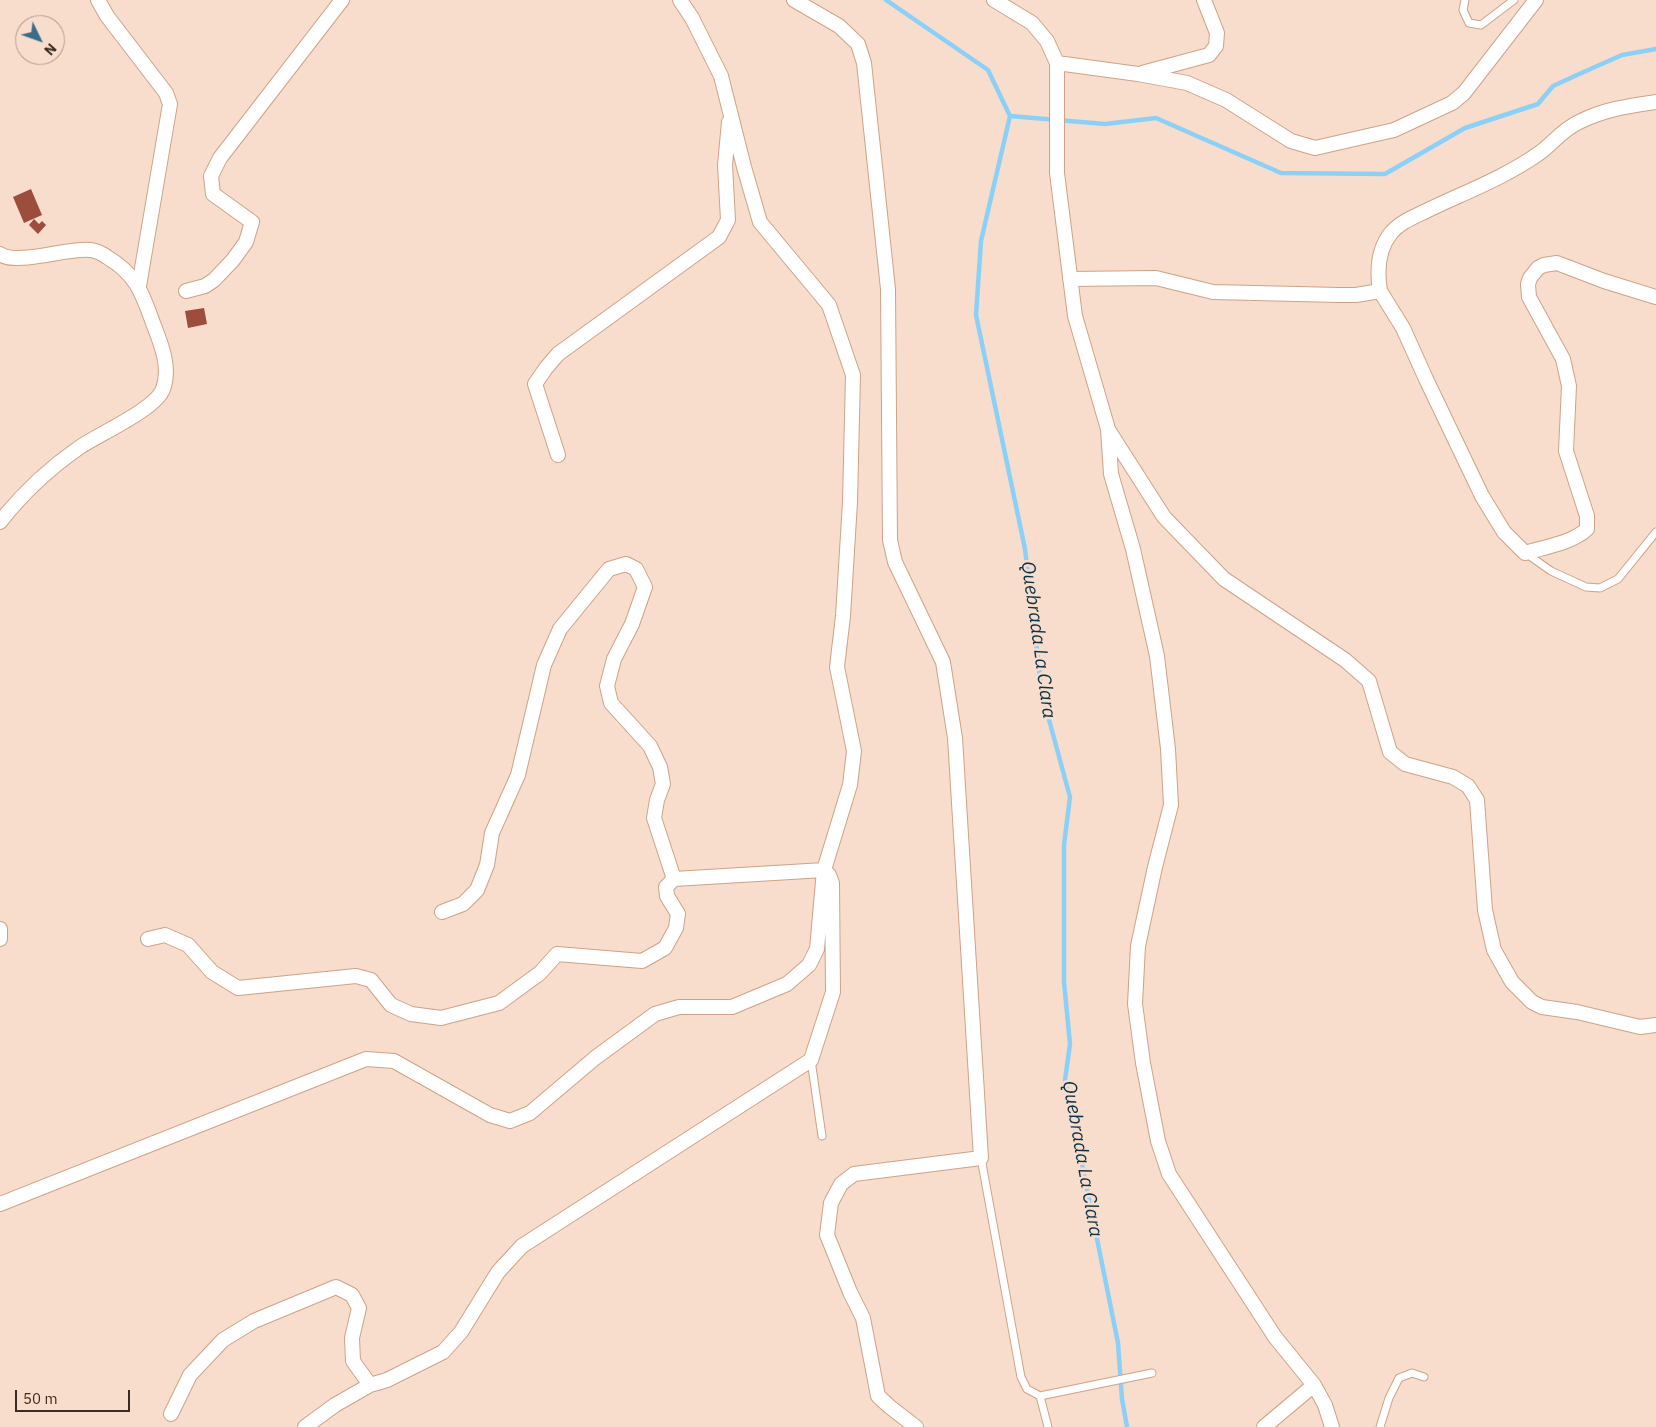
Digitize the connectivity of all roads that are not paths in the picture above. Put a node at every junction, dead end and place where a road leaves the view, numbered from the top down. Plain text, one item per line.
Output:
1 (98, 0) edge
2 (342, 0) edge
3 (680, 0) edge
4 (794, 0) edge
5 (994, 0) edge
6 (1204, 0) edge
7 (1465, 0) edge
8 (1514, 0) edge
9 (1536, 0) edge
10 (1058, 63) junction
11 (1138, 74) junction
12 (1656, 102) edge
13 (730, 111) junction
14 (0, 254) edge
15 (1070, 279) junction
16 (139, 286) junction
17 (186, 291) dead end
18 (1380, 291) junction
19 (1656, 298) edge
20 (1108, 429) junction
21 (558, 455) dead end
22 (0, 522) edge
23 (1656, 532) edge
24 (1525, 553) junction
25 (824, 870) junction
26 (674, 880) junction
27 (442, 912) dead end
28 (0, 930) edge
29 (0, 939) edge
30 (148, 939) dead end
31 (1656, 1025) edge
32 (812, 1060) junction
33 (822, 1136) dead end
34 (981, 1158) junction
35 (0, 1204) edge
36 (1152, 1373) dead end
37 (1424, 1377) dead end
38 (370, 1385) junction
39 (1314, 1385) junction
40 (1040, 1396) junction
41 (171, 1414) dead end
42 (306, 1427) edge
43 (916, 1427) edge
44 (1048, 1427) edge
45 (1264, 1427) edge
46 (1332, 1427) edge
47 (1380, 1427) edge

1 - 16 street
2 - 17 street
3 - 13 street
4 - 34 street
5 - 10 street
6 - 11 street
7 - 8 lane
9 - 11 street
10 - 11 street
10 - 15 street
12 - 18 street
13 - 21 street
13 - 25 street
14 - 16 street
15 - 18 street
15 - 20 street
16 - 22 street
18 - 24 street
19 - 24 street
20 - 31 street
20 - 39 street
23 - 24 lane
25 - 26 street
25 - 32 street
25 - 35 street
26 - 27 street
26 - 30 street
28 - 29 street
32 - 33 lane
32 - 38 street
34 - 40 lane
34 - 43 street
36 - 40 lane
37 - 47 lane
38 - 41 street
38 - 42 street
39 - 45 street
39 - 46 street
40 - 44 lane

